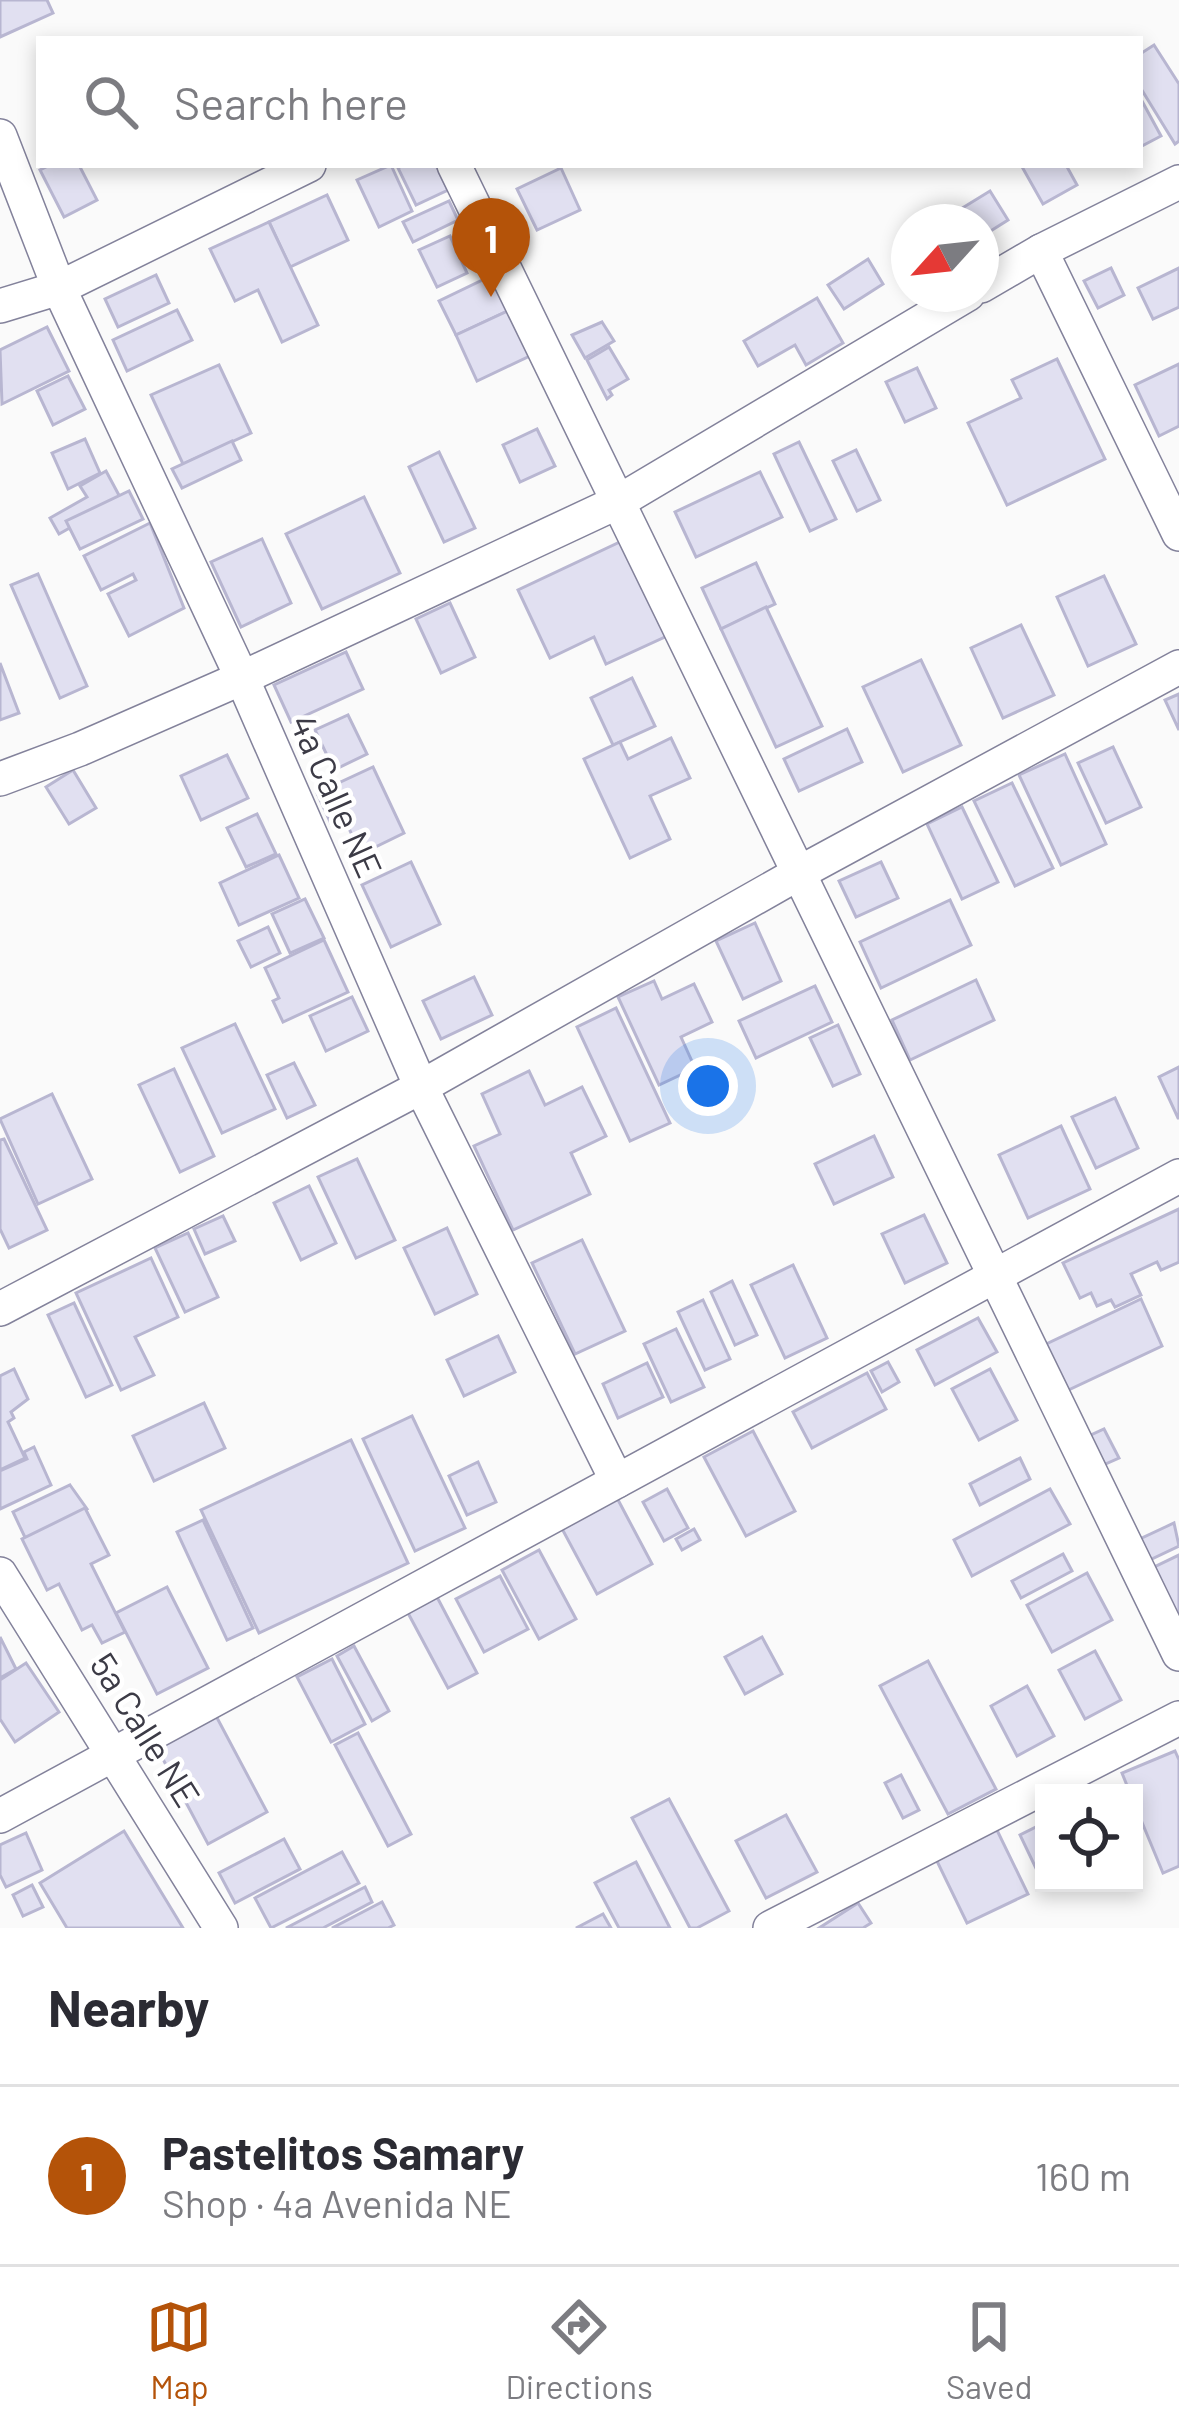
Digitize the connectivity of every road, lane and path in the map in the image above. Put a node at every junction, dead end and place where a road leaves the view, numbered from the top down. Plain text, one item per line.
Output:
1 (0, 136) edge
2 (303, 168) edge
3 (455, 168) edge
4 (1179, 182) edge
5 (1041, 251) junction
6 (999, 276) edge
7 (58, 287) junction
8 (0, 306) edge
9 (938, 312) edge
10 (618, 502) junction
11 (1179, 534) edge
12 (1179, 667) edge
13 (242, 678) junction
14 (0, 779) edge
15 (799, 873) junction
16 (421, 1087) junction
17 (1179, 1176) edge
18 (995, 1276) junction
19 (0, 1309) edge
20 (617, 1481) junction
21 (0, 1574) edge
22 (1179, 1654) edge
23 (1179, 1718) edge
24 (115, 1754) junction
25 (0, 1816) edge
26 (221, 1928) edge
27 (770, 1928) edge

1 - 7 street, 4a Calle NE
2 - 7 street
3 - 10 street
4 - 5 street
5 - 6 street
5 - 11 street
7 - 8 street
7 - 13 street, 4a Calle NE
9 - 10 street
10 - 13 street
10 - 15 street
12 - 15 street
13 - 14 street
13 - 16 street, 4a Calle NE
15 - 16 street
15 - 18 street
16 - 19 street
16 - 20 street, 4a Calle NE
17 - 18 street
18 - 20 street
18 - 22 street
20 - 24 street
21 - 24 street, 5a Calle NE
23 - 27 street
24 - 25 street
24 - 26 street, 5a Calle NE

